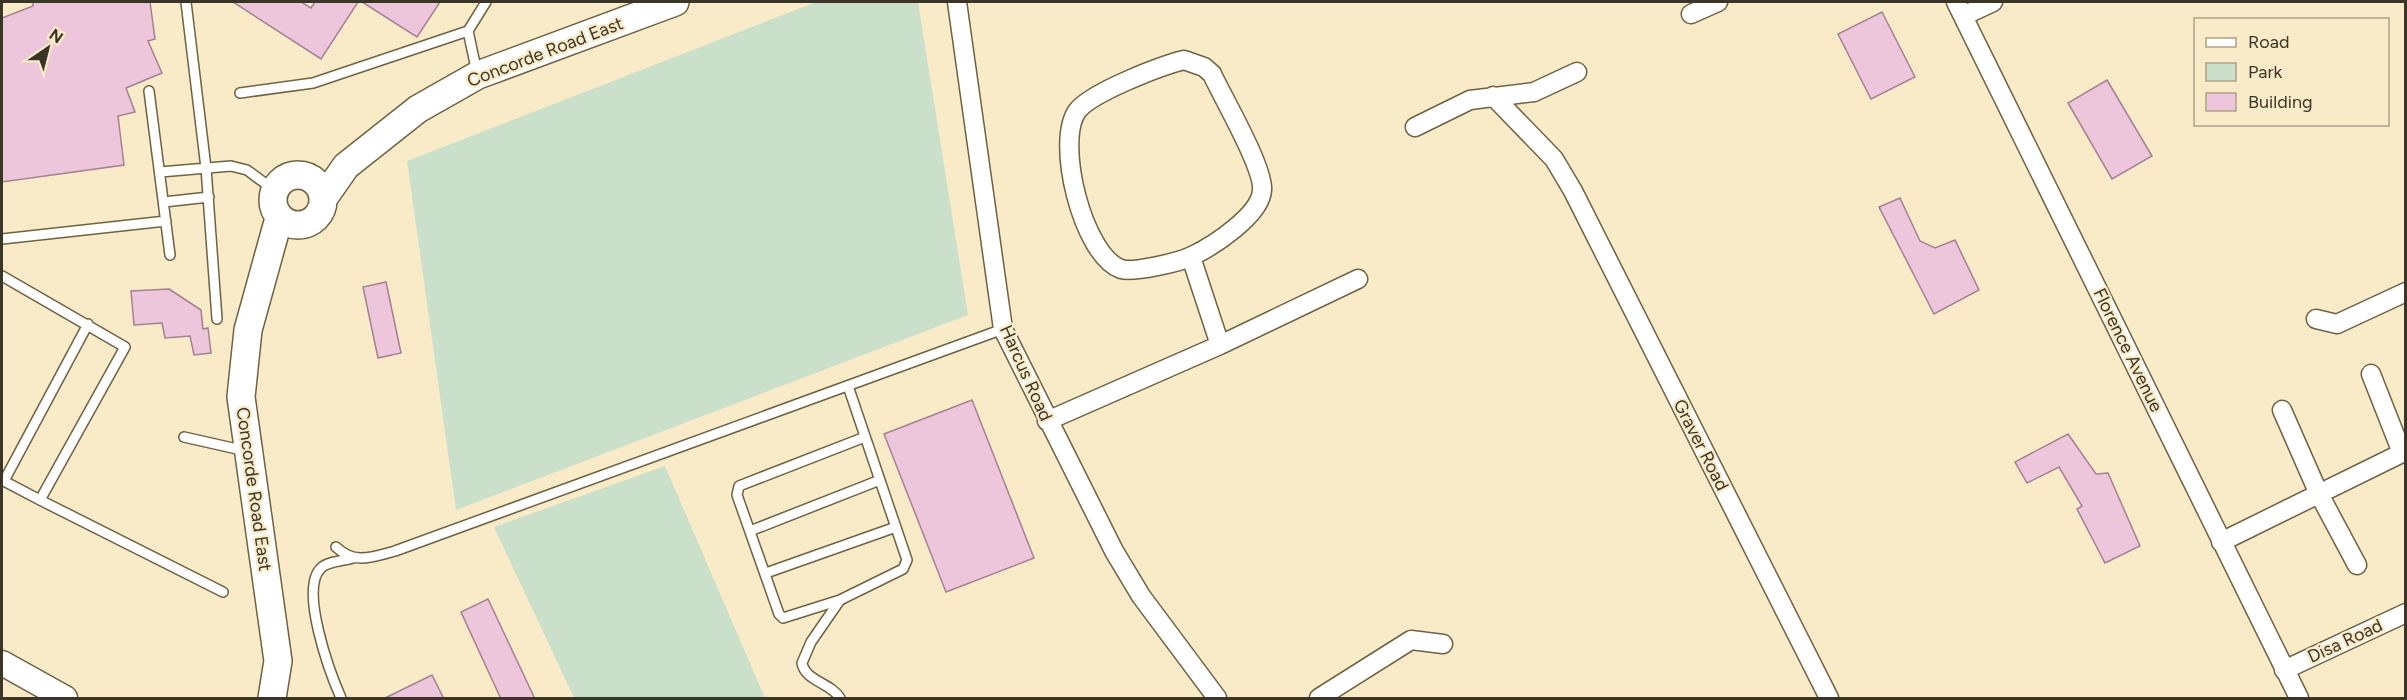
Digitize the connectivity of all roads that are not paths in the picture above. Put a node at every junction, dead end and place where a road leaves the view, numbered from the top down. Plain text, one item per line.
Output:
1 (186, 2) edge
2 (486, 2) edge
3 (675, 2) edge
4 (961, 2) edge
5 (1718, 2) edge
6 (1993, 2) edge
7 (1960, 9) edge
8 (1691, 14) dead end
9 (468, 31) junction
10 (1577, 72) dead end
11 (478, 75) junction
12 (149, 91) dead end
13 (240, 93) dead end
14 (1493, 96) junction
15 (418, 109) junction
16 (1415, 128) dead end
17 (206, 168) junction
18 (160, 172) junction
19 (300, 174) junction
20 (274, 190) junction
21 (209, 197) junction
22 (323, 199) junction
23 (164, 202) junction
24 (279, 218) junction
25 (166, 221) junction
26 (306, 224) junction
27 (2, 239) edge
28 (170, 255) dead end
29 (1191, 257) junction
30 (2, 276) edge
31 (1358, 279) dead end
32 (261, 281) junction
33 (2406, 292) edge
34 (217, 319) dead end
35 (2316, 319) dead end
36 (88, 324) junction
37 (1003, 329) junction
38 (1220, 345) junction
39 (2371, 374) dead end
40 (848, 386) junction
41 (2282, 410) dead end
42 (1047, 421) junction
43 (184, 437) dead end
44 (865, 437) junction
45 (249, 452) junction
46 (2404, 456) edge
47 (880, 480) junction
48 (3, 481) edge
49 (2318, 492) junction
50 (40, 500) junction
51 (896, 527) junction
52 (750, 531) junction
53 (2221, 542) junction
54 (336, 547) dead end
55 (353, 558) junction
56 (2357, 565) dead end
57 (766, 573) junction
58 (223, 592) dead end
59 (840, 600) junction
60 (2406, 612) edge
61 (1443, 644) dead end
62 (278, 661) junction
63 (2, 663) edge
64 (2284, 670) junction
65 (54, 696) edge
66 (272, 699) edge
67 (294, 699) edge
68 (341, 699) edge
69 (840, 699) edge
70 (1217, 699) edge
71 (1319, 699) edge
72 (1829, 699) edge
73 (2299, 699) edge

1 - 17 lane
2 - 9 lane
3 - 11 main road, Concorde Road East
4 - 37 street, Harcus Road
5 - 8 street
6 - 7 street
7 - 53 street, Florence Avenue
9 - 11 lane
9 - 13 lane
10 - 14 street
11 - 15 main road, Concorde Road East
12 - 18 lane
14 - 16 street
14 - 72 street, Graver Road
15 - 19 main road, Concorde Road East
15 - 22 main road, Concorde Road East
17 - 18 lane
17 - 20 lane
17 - 21 lane
18 - 23 lane
19 - 20 main road
19 - 22 main road
20 - 24 main road
21 - 23 lane
21 - 34 lane
22 - 26 main road
23 - 25 lane
24 - 26 main road
24 - 32 main road, Concorde Road East
25 - 27 lane
25 - 28 lane
26 - 32 main road, Concorde Road East
29 - 29 street
29 - 38 street
30 - 36 lane
31 - 38 street
32 - 45 main road, Concorde Road East
33 - 35 street
36 - 48 lane
36 - 50 lane
37 - 40 lane
37 - 42 street, Harcus Road
38 - 42 street
39 - 46 street
40 - 44 lane
40 - 55 lane
41 - 49 street
42 - 70 street, Harcus Road
43 - 45 lane
44 - 47 lane
44 - 52 lane
45 - 62 main road, Concorde Road East
46 - 49 street
47 - 51 lane
47 - 52 lane
48 - 50 lane
49 - 53 street
49 - 56 street
50 - 58 lane
51 - 57 lane
51 - 59 lane
52 - 57 lane
53 - 64 street, Florence Avenue
54 - 55 lane
55 - 68 lane
57 - 59 lane
59 - 69 lane
60 - 64 street, Disa Road
61 - 71 street
62 - 66 main road, Concorde Road East
62 - 67 main road
63 - 65 street
64 - 73 street, Florence Avenue

